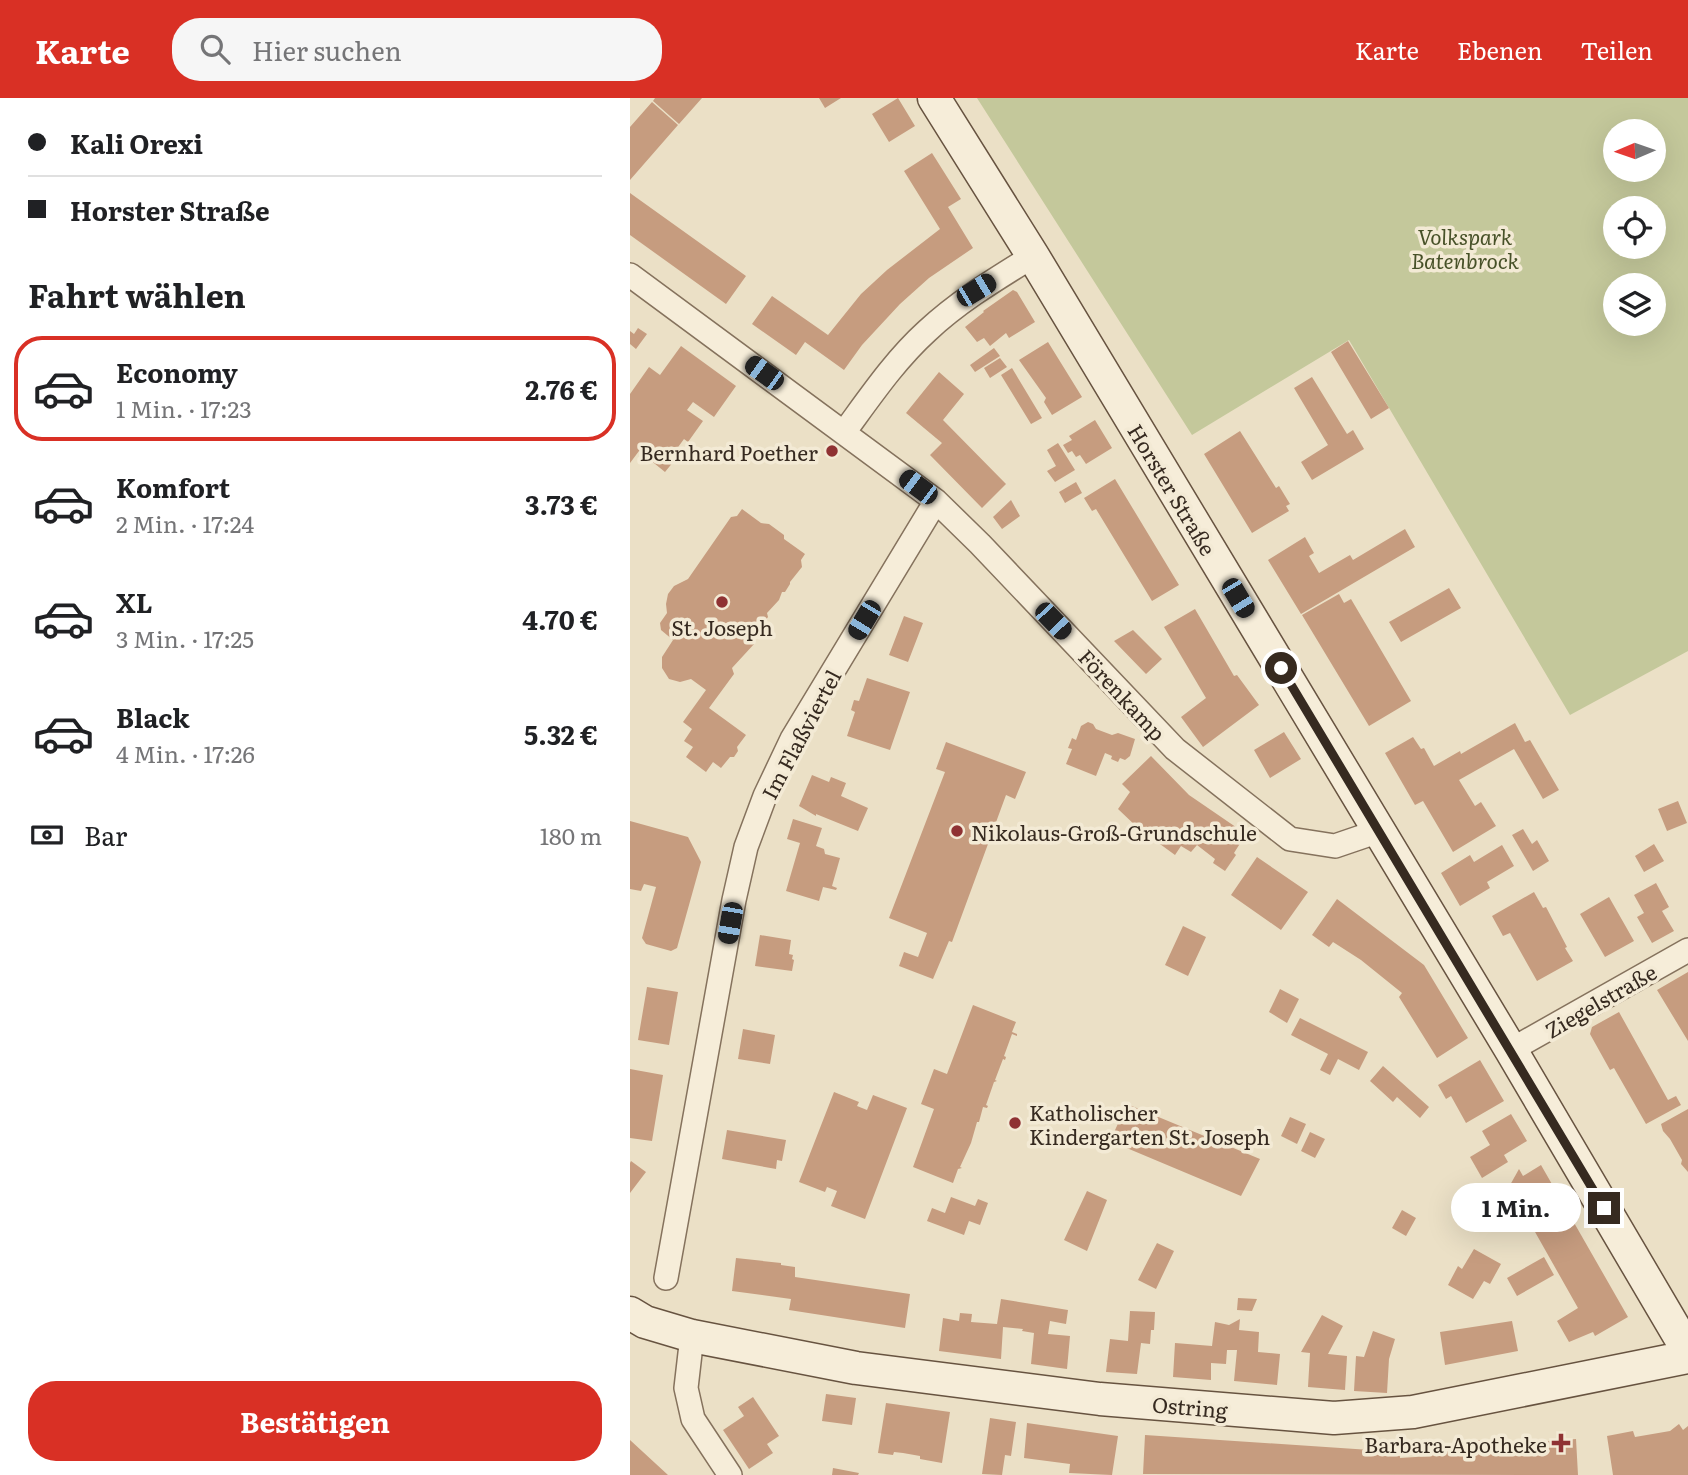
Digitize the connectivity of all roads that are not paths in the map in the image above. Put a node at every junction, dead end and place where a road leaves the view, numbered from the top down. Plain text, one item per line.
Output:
1 (934, 98) edge
2 (1033, 256) junction
3 (630, 275) edge
4 (842, 430) junction
5 (936, 501) junction
6 (1379, 831) junction
7 (1688, 950) edge
8 (1511, 1050) junction
9 (666, 1278) dead end
10 (630, 1313) edge
11 (692, 1336) junction
12 (1688, 1351) edge
13 (1688, 1357) edge
14 (730, 1475) edge

1 - 2 main road, Horster Straße
2 - 4 street
2 - 6 main road, Horster Straße
3 - 4 street, Förenkamp
4 - 5 street, Förenkamp
5 - 6 street, Förenkamp
5 - 9 street, Im Flaßviertel
6 - 8 main road, Horster Straße
7 - 8 street, Ziegelstraße
8 - 12 main road, Horster Straße
10 - 11 main road, Ostring
11 - 13 main road, Ostring
11 - 14 street

